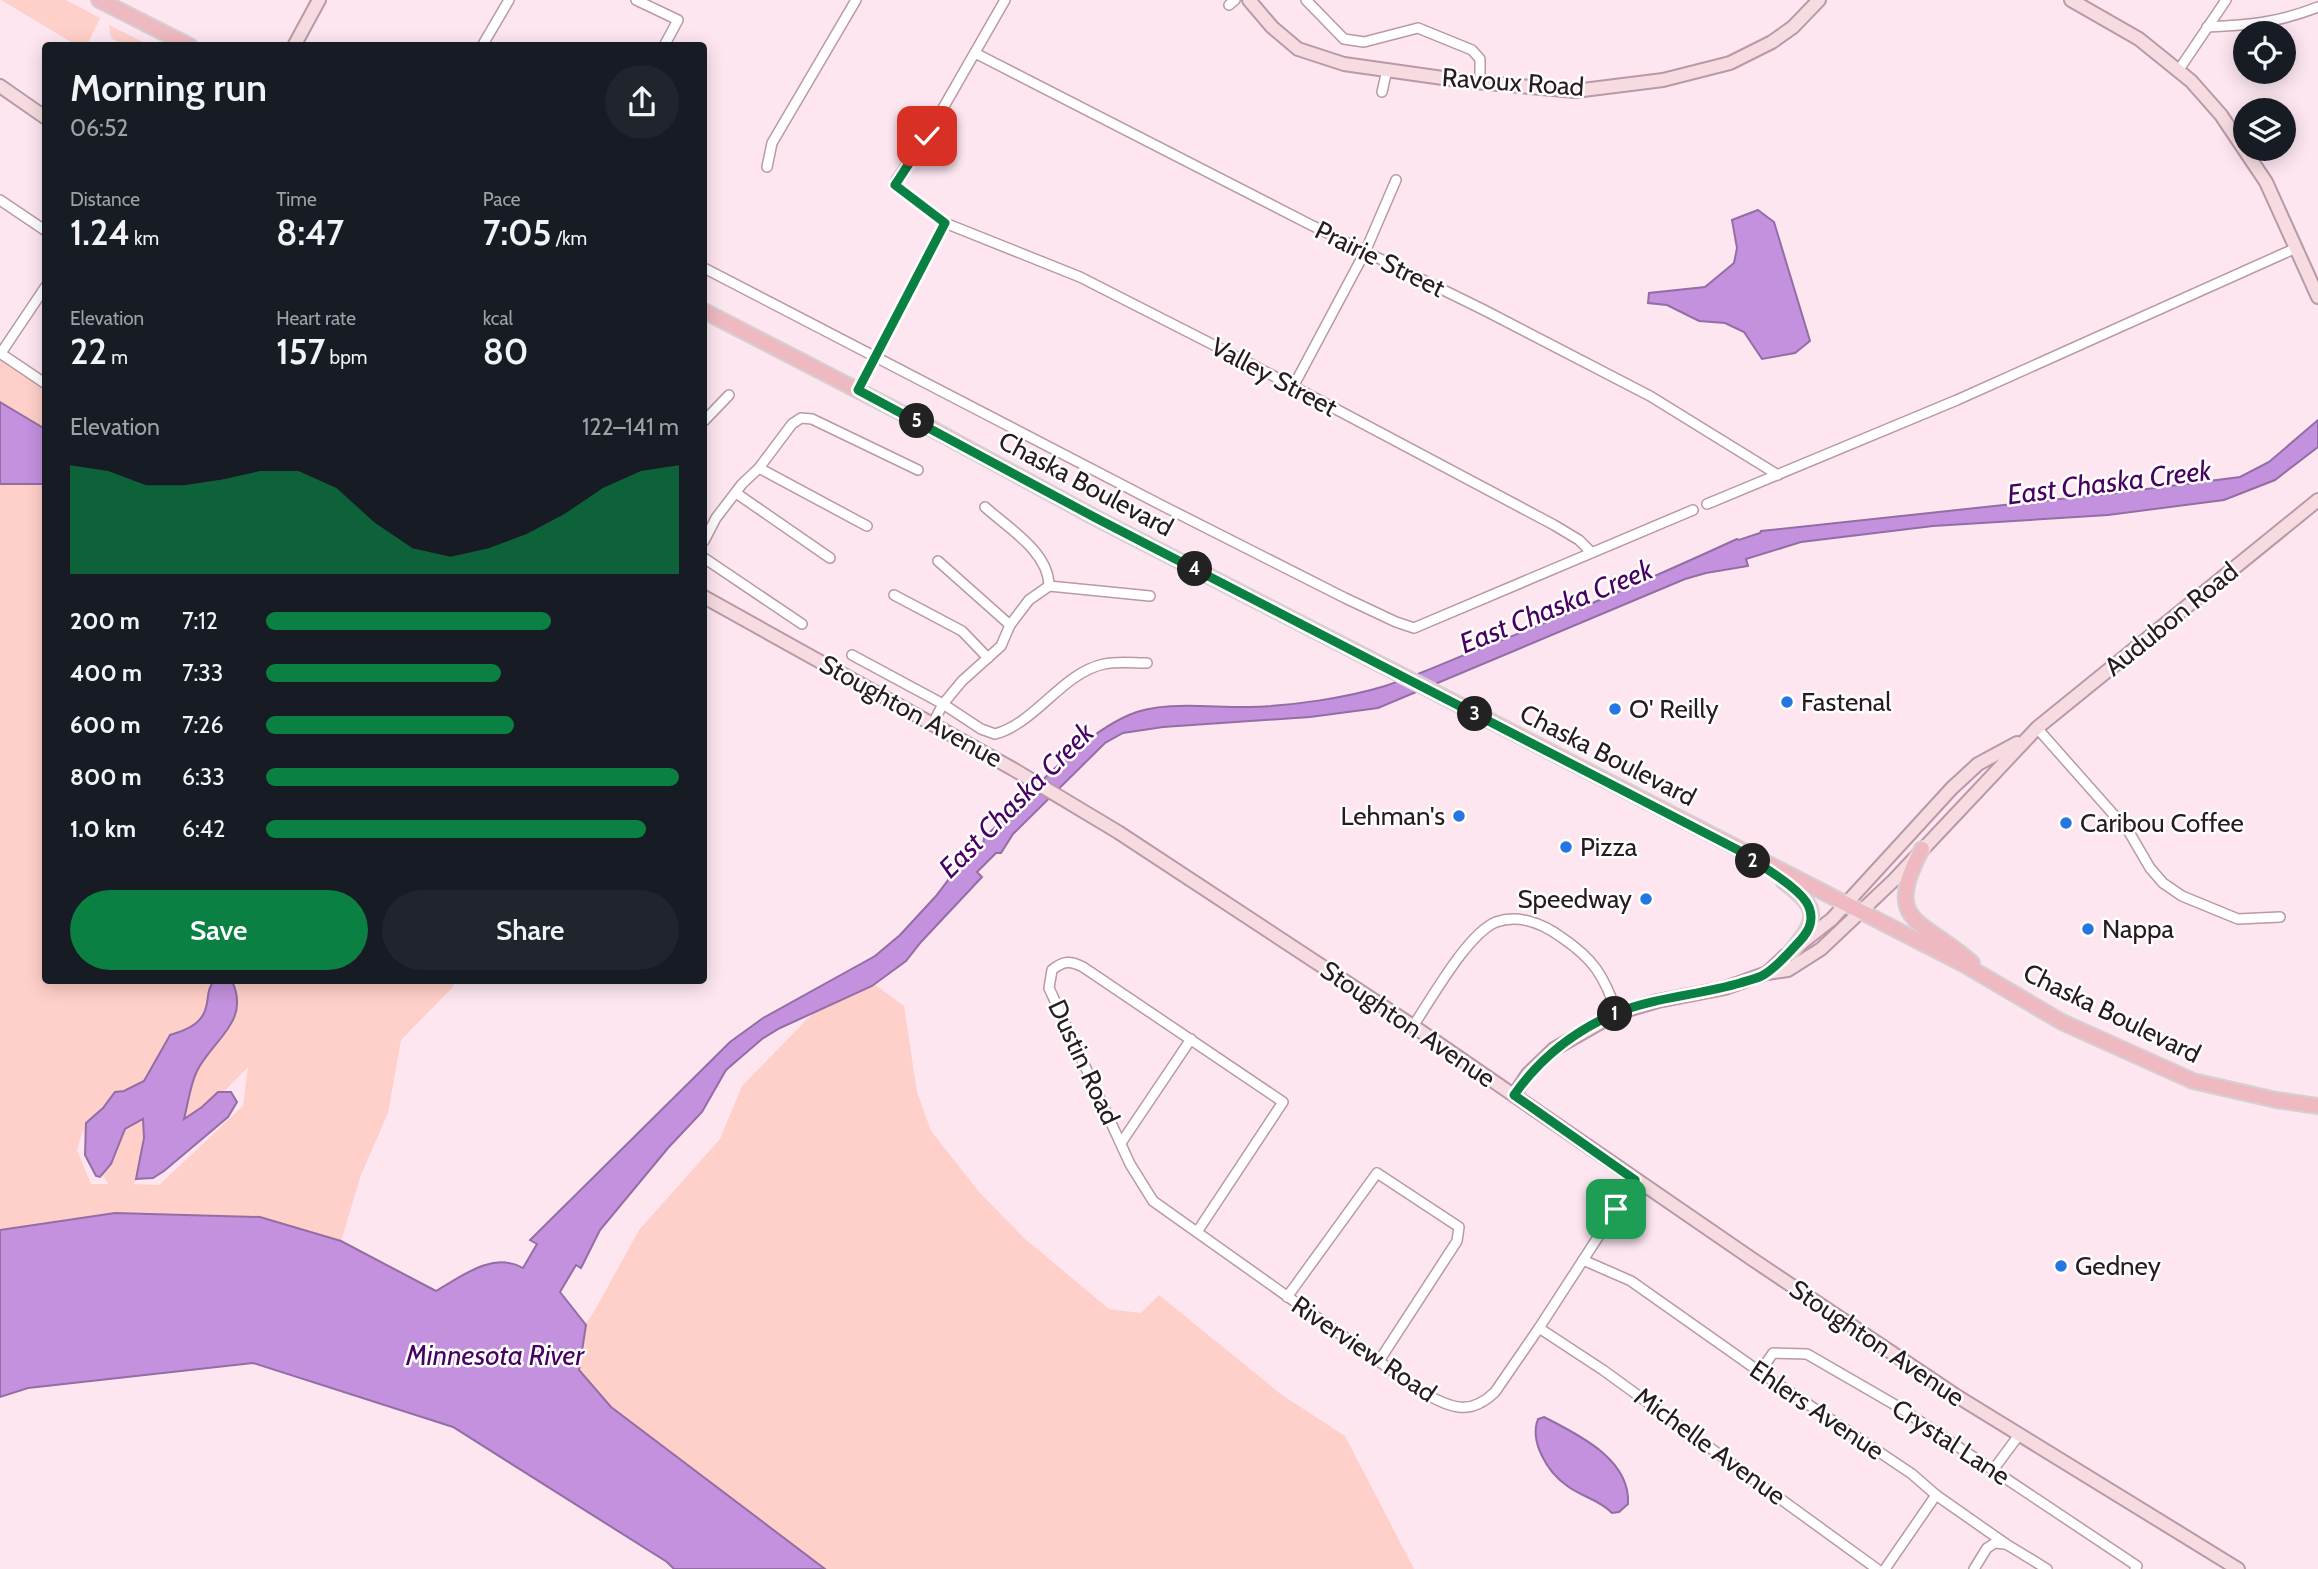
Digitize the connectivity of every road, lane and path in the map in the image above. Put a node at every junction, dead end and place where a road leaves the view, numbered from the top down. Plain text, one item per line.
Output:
1 (99, 0) edge
2 (319, 0) edge
3 (509, 0) edge
4 (636, 0) edge
5 (856, 0) edge
6 (1005, 0) edge
7 (1249, 0) edge
8 (1306, 0) edge
9 (1819, 0) edge
10 (2071, 0) edge
11 (2226, 0) edge
12 (2318, 7) edge
13 (2207, 27) junction
14 (182, 42) edge
15 (295, 42) edge
16 (484, 42) edge
17 (666, 42) edge
18 (975, 54) junction
19 (1387, 70) junction
20 (2178, 71) junction
21 (1480, 83) junction
22 (0, 86) edge
23 (1382, 92) dead end
24 (42, 115) edge
25 (767, 167) dead end
26 (1396, 180) dead end
27 (1, 201) edge
28 (945, 223) junction
29 (42, 228) edge
30 (2296, 248) junction
31 (1365, 252) junction
32 (707, 270) edge
33 (42, 292) edge
34 (2318, 297) edge
35 (707, 313) edge
36 (0, 353) edge
37 (875, 356) junction
38 (42, 381) edge
39 (1293, 387) junction
40 (858, 390) junction
41 (729, 395) dead end
42 (707, 418) edge
43 (759, 468) junction
44 (918, 470) dead end
45 (1779, 475) junction
46 (736, 493) junction
47 (2318, 500) edge
48 (1707, 504) dead end
49 (985, 507) dead end
50 (1693, 510) dead end
51 (867, 526) dead end
52 (707, 535) edge
53 (1591, 552) junction
54 (830, 558) dead end
55 (707, 560) edge
56 (938, 561) dead end
57 (1048, 586) junction
58 (894, 595) dead end
59 (1150, 596) dead end
60 (707, 599) edge
61 (802, 624) dead end
62 (1010, 625) junction
63 (852, 655) dead end
64 (988, 658) junction
65 (1147, 663) dead end
66 (943, 704) junction
67 (932, 725) junction
68 (2037, 728) junction
69 (2025, 739) junction
70 (1922, 849) junction
71 (1740, 851) junction
72 (1845, 904) junction
73 (1861, 912) junction
74 (2280, 917) dead end
75 (1791, 951) junction
76 (1767, 973) junction
77 (1991, 980) junction
78 (1617, 1013) junction
79 (1413, 1026) junction
80 (1191, 1039) junction
81 (1514, 1095) junction
82 (2318, 1106) edge
83 (1121, 1143) junction
84 (1635, 1180) junction
85 (1197, 1232) junction
86 (1583, 1260) junction
87 (1287, 1297) junction
88 (1539, 1328) junction
89 (1379, 1361) junction
90 (1760, 1372) junction
91 (2019, 1435) junction
92 (1993, 1470) junction
93 (1936, 1495) junction
94 (2006, 1544) junction
95 (1877, 1569) edge
96 (1885, 1569) edge
97 (1974, 1569) edge
98 (2046, 1569) edge
99 (2135, 1569) edge
100 (2238, 1569) edge

1 - 14 main road
2 - 15 street
3 - 16 street
4 - 17 street
5 - 25 street
6 - 18 street
7 - 19 street, Ravoux Road
8 - 21 street
9 - 21 street, Ravoux Road
10 - 20 street
11 - 13 street
12 - 13 street
13 - 20 street
18 - 28 street, Valley Street
18 - 31 street, Prairie Street
19 - 21 street, Ravoux Road
19 - 23 street
20 - 30 street
22 - 24 street
26 - 31 street
27 - 29 street
28 - 37 street
28 - 39 street, Valley Street
30 - 34 street
30 - 45 street
31 - 39 street
31 - 45 street, Prairie Street
32 - 37 street
33 - 36 street
35 - 40 main road, Chaska Boulevard
36 - 38 street
37 - 40 street
37 - 53 street
39 - 53 street, Valley Street
40 - 71 main road, Chaska Boulevard
41 - 42 street
43 - 44 street
43 - 46 street
43 - 51 street
45 - 48 street
46 - 52 street
46 - 54 street
47 - 68 street, Audubon Road
49 - 57 street
50 - 53 street
55 - 61 street
56 - 62 street
57 - 59 street
57 - 62 street
58 - 64 street
60 - 67 street, Stoughton Avenue
62 - 64 street
63 - 66 street
64 - 66 street
65 - 66 street
66 - 67 street
67 - 79 street, Stoughton Avenue
68 - 69 street, Audubon Road
68 - 74 street
69 - 70 street, Audubon Road
69 - 72 street, Audubon Road
70 - 73 street, Audubon Road
70 - 77 main road
71 - 72 main road, Chaska Boulevard
71 - 75 main road
72 - 73 main road, Chaska Boulevard
72 - 75 street, Audubon Road
73 - 76 street, Audubon Road
73 - 77 main road, Chaska Boulevard
75 - 76 street, Audubon Road
76 - 78 street, Audubon Road
77 - 82 main road, Chaska Boulevard
78 - 79 street
78 - 81 street, Audubon Road
79 - 81 street, Stoughton Avenue
80 - 83 street
80 - 83 street, Dustin Road
80 - 85 street
81 - 84 street, Stoughton Avenue
83 - 85 street, Riverview Road
84 - 86 street, Riverview Road
84 - 91 street, Stoughton Avenue
85 - 87 street, Riverview Road
86 - 88 street, Riverview Road
86 - 90 street, Ehlers Avenue
87 - 89 street, Riverview Road
87 - 89 street
88 - 89 street, Riverview Road
88 - 95 street, Michelle Avenue
90 - 92 street, Crystal Lane
90 - 93 street, Ehlers Avenue
91 - 92 street
91 - 100 street, Stoughton Avenue
92 - 99 street, Crystal Lane
93 - 94 street, Ehlers Avenue
93 - 96 street
94 - 97 street
94 - 98 street, Ehlers Avenue

